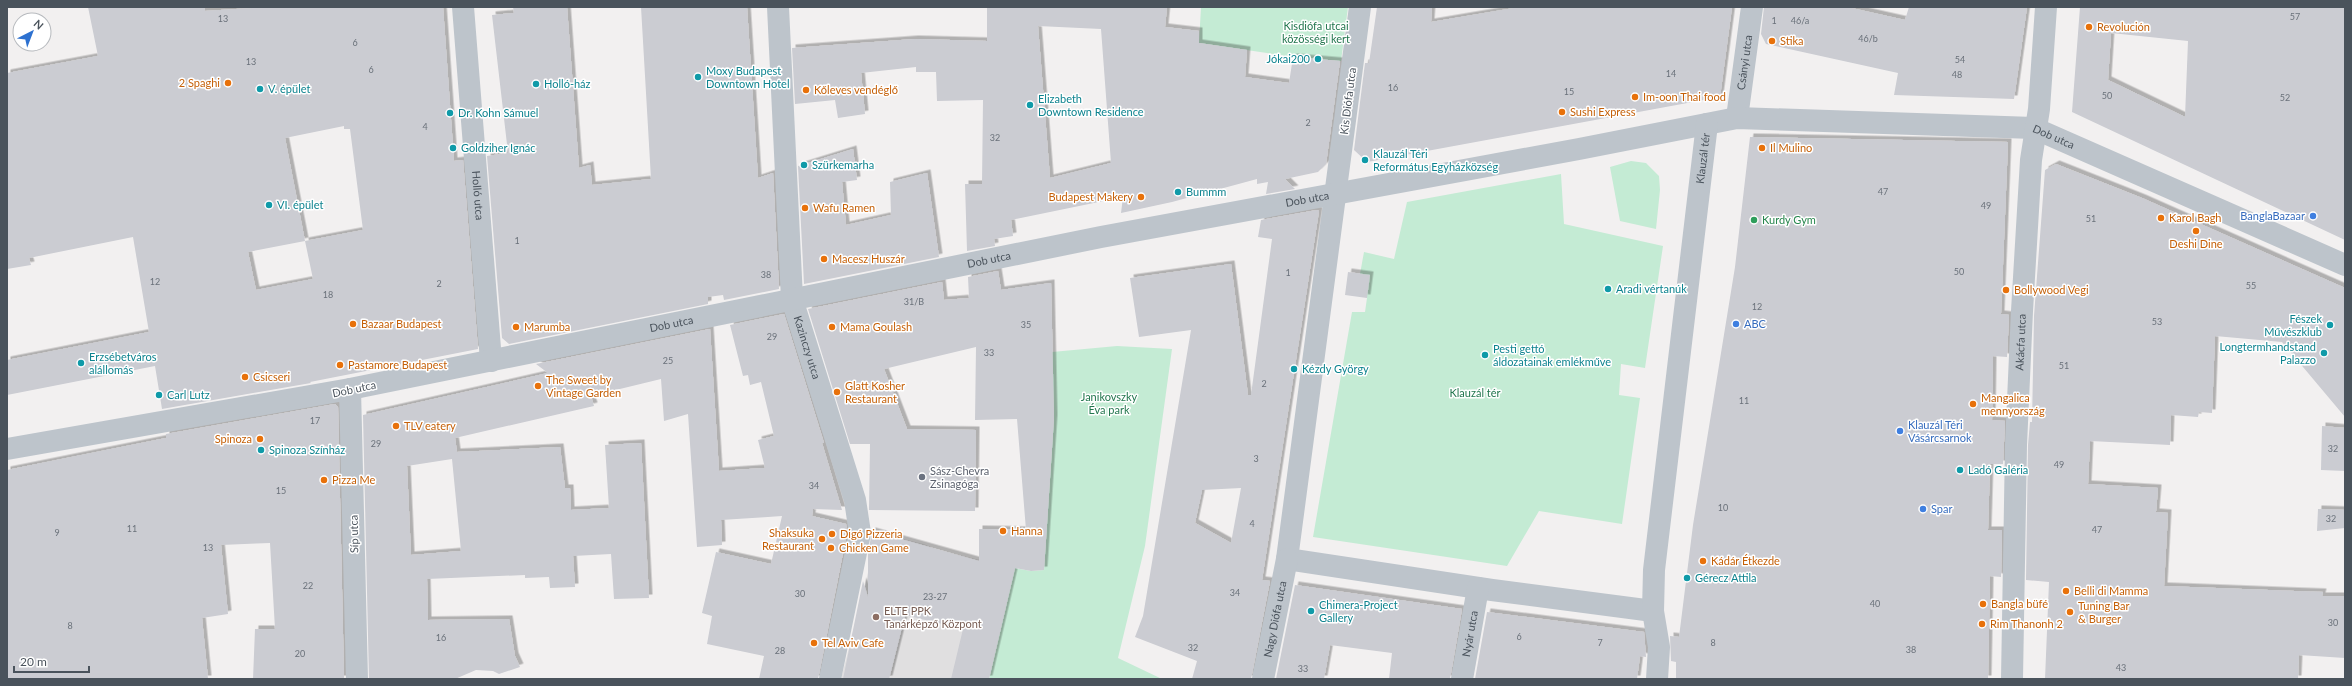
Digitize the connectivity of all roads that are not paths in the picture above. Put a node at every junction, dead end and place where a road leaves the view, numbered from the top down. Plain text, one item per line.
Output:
1 (463, 7) edge
2 (778, 7) edge
3 (1360, 7) edge
4 (1752, 7) edge
5 (2046, 7) edge
6 (1737, 118) junction
7 (1707, 124) junction
8 (2034, 128) junction
9 (1336, 195) junction
10 (2345, 265) edge
11 (792, 299) junction
12 (491, 361) junction
13 (350, 389) junction
14 (7, 449) edge
15 (1287, 559) junction
16 (1478, 588) junction
17 (1653, 610) junction
18 (357, 679) edge
19 (830, 679) edge
20 (1264, 679) edge
21 (1462, 679) edge
22 (1656, 679) edge
23 (2012, 679) edge

1 - 12 street, Holló utca
2 - 11 street, Kazinczy utca
3 - 9 street, Kis Diófa utca
4 - 6 street, Csányi utca
5 - 8 street, Akácfa utca
6 - 7 street, Klauzál tér
6 - 8 street, Dob utca
7 - 9 street, Klauzál tér
7 - 17 street, Klauzál tér
8 - 10 street, Dob utca
8 - 23 street, Akácfa utca
9 - 11 street, Dob utca
9 - 15 street
11 - 12 street, Dob utca
11 - 19 street, Kazinczy utca
12 - 13 street, Dob utca
13 - 14 street, Dob utca
13 - 18 street, Síp utca
15 - 16 street
15 - 20 street, Nagy Diófa utca
16 - 17 street
16 - 21 street, Nyár utca
17 - 22 street, Klauzál tér

